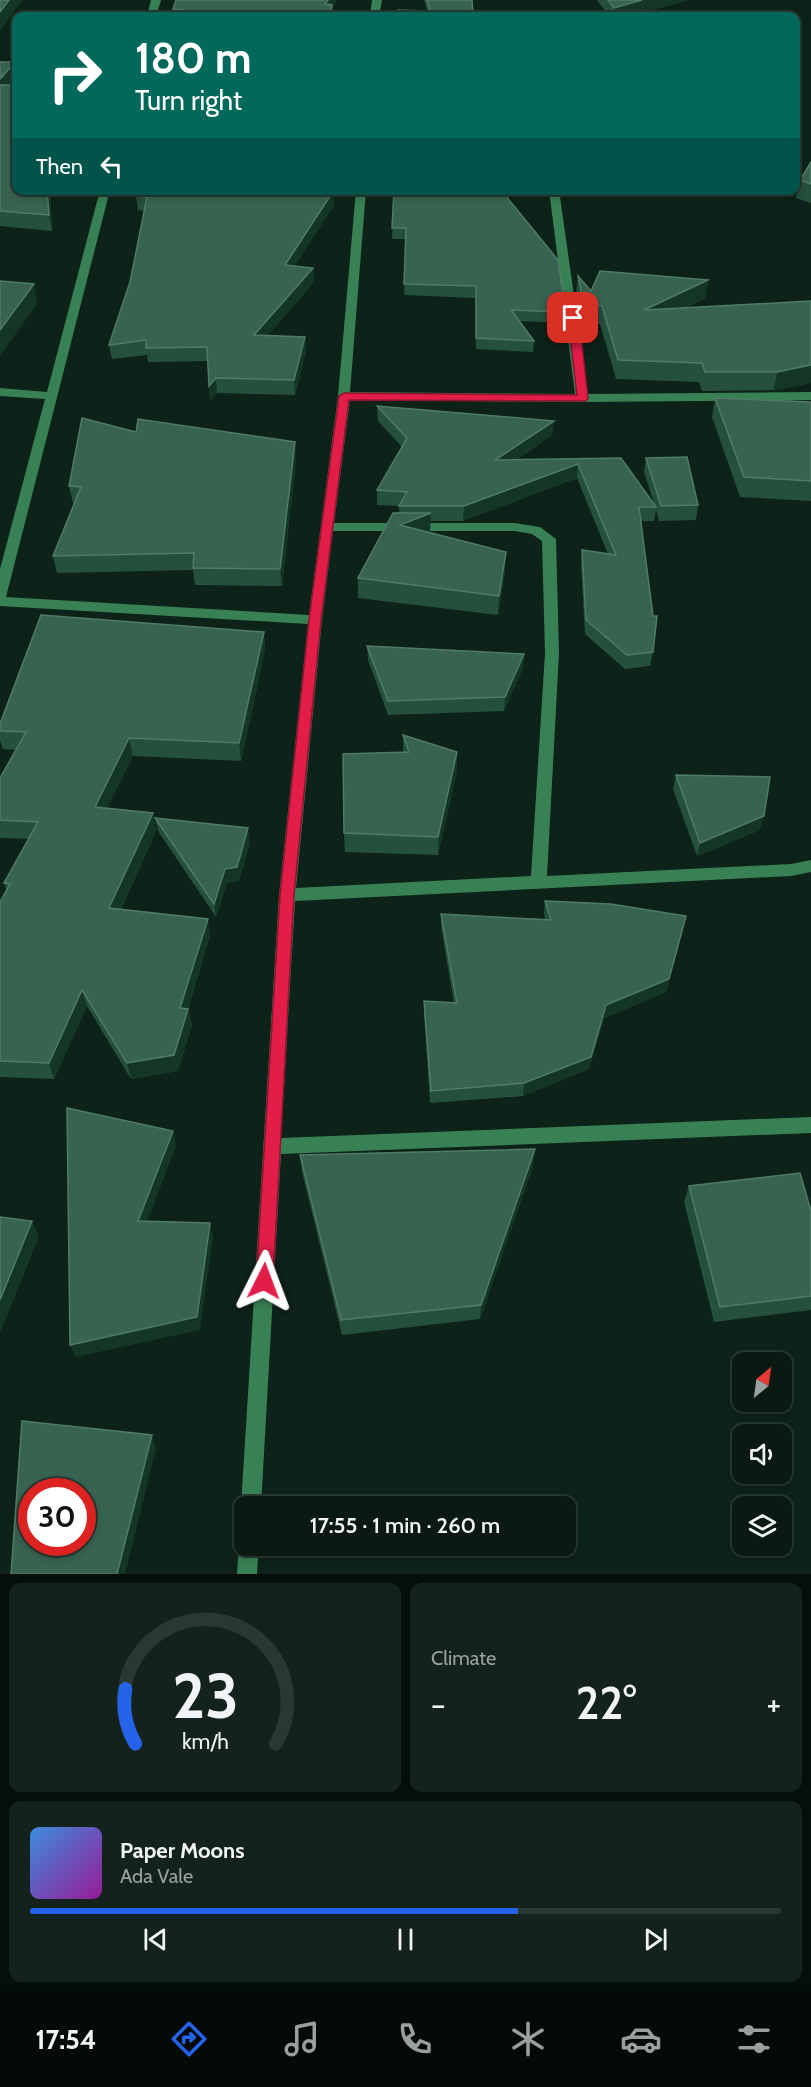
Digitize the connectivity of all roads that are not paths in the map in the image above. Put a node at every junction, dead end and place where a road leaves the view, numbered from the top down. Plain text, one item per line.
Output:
1 (104, 195) edge
2 (361, 195) edge
3 (555, 195) edge
4 (0, 392) edge
5 (50, 396) junction
6 (344, 396) junction
7 (811, 396) edge
8 (582, 398) junction
9 (329, 527) junction
10 (0, 595) edge
11 (0, 601) edge
12 (315, 620) junction
13 (811, 866) edge
14 (539, 882) junction
15 (287, 895) junction
16 (811, 1125) edge
17 (272, 1146) junction
18 (252, 1496) edge
19 (249, 1556) edge
20 (248, 1574) edge

1 - 5 street
2 - 6 street
3 - 8 street
4 - 5 street
5 - 10 street
6 - 8 street
6 - 9 street
7 - 8 street
9 - 12 street
9 - 14 street
11 - 12 street
12 - 15 street
13 - 14 street
14 - 15 street
15 - 17 street
16 - 17 street
17 - 18 street
19 - 20 street

